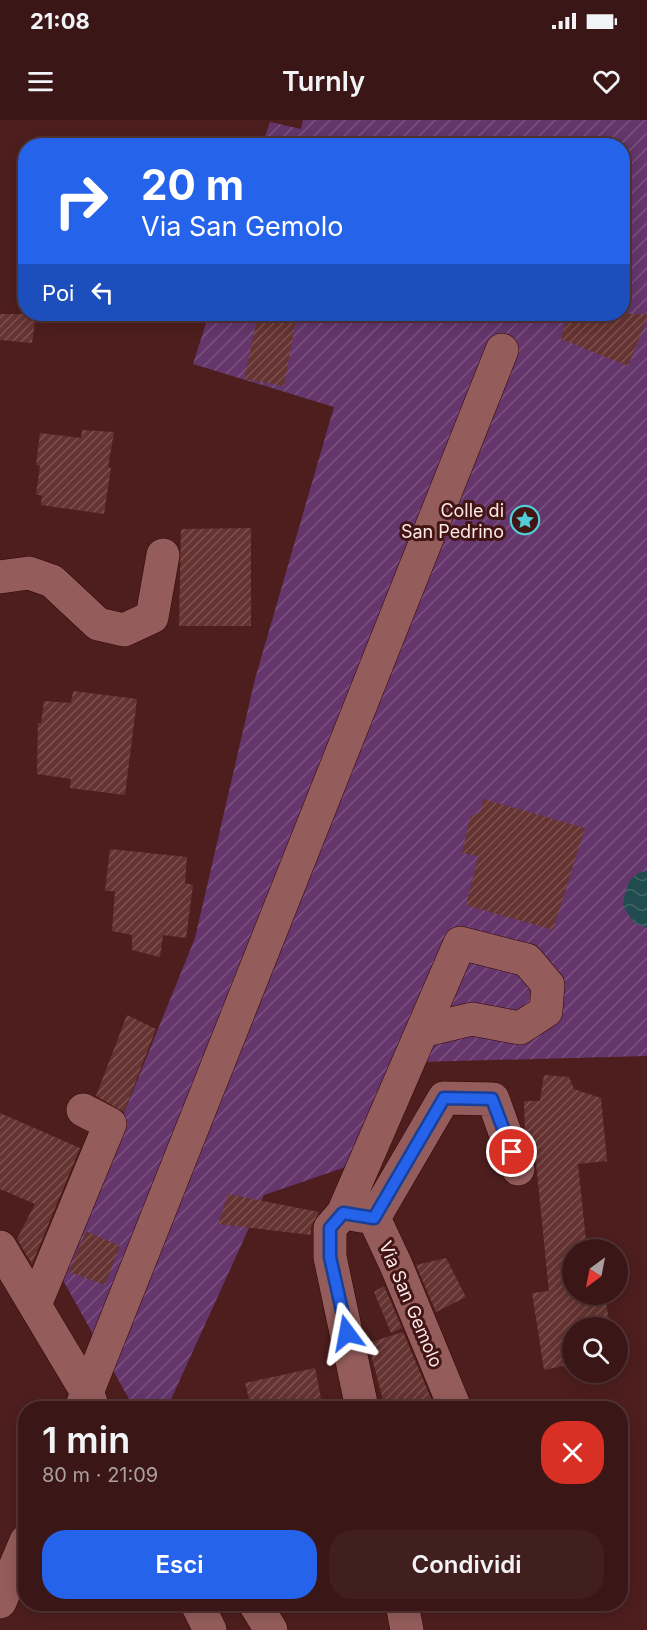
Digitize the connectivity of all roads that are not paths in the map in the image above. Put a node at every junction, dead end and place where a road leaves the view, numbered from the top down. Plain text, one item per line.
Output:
1 (502, 350) dead end
2 (163, 555) dead end
3 (0, 578) edge
4 (422, 1031) dead end
5 (83, 1110) dead end
6 (519, 1169) dead end
7 (359, 1216) junction
8 (0, 1247) edge
9 (35, 1305) junction
10 (85, 1401) edge
11 (88, 1401) edge
12 (361, 1401) edge
13 (452, 1401) edge
14 (18, 1560) edge
15 (0, 1602) edge
16 (200, 1611) edge
17 (259, 1611) edge
18 (403, 1611) edge
19 (210, 1630) edge
20 (271, 1630) edge
21 (407, 1630) edge

1 - 11 street
2 - 3 street
4 - 7 street
5 - 9 street
6 - 7 street
7 - 12 street
7 - 13 street, Via San Gemolo
8 - 9 street
9 - 10 street
14 - 15 street
16 - 19 street
17 - 20 street
18 - 21 street

